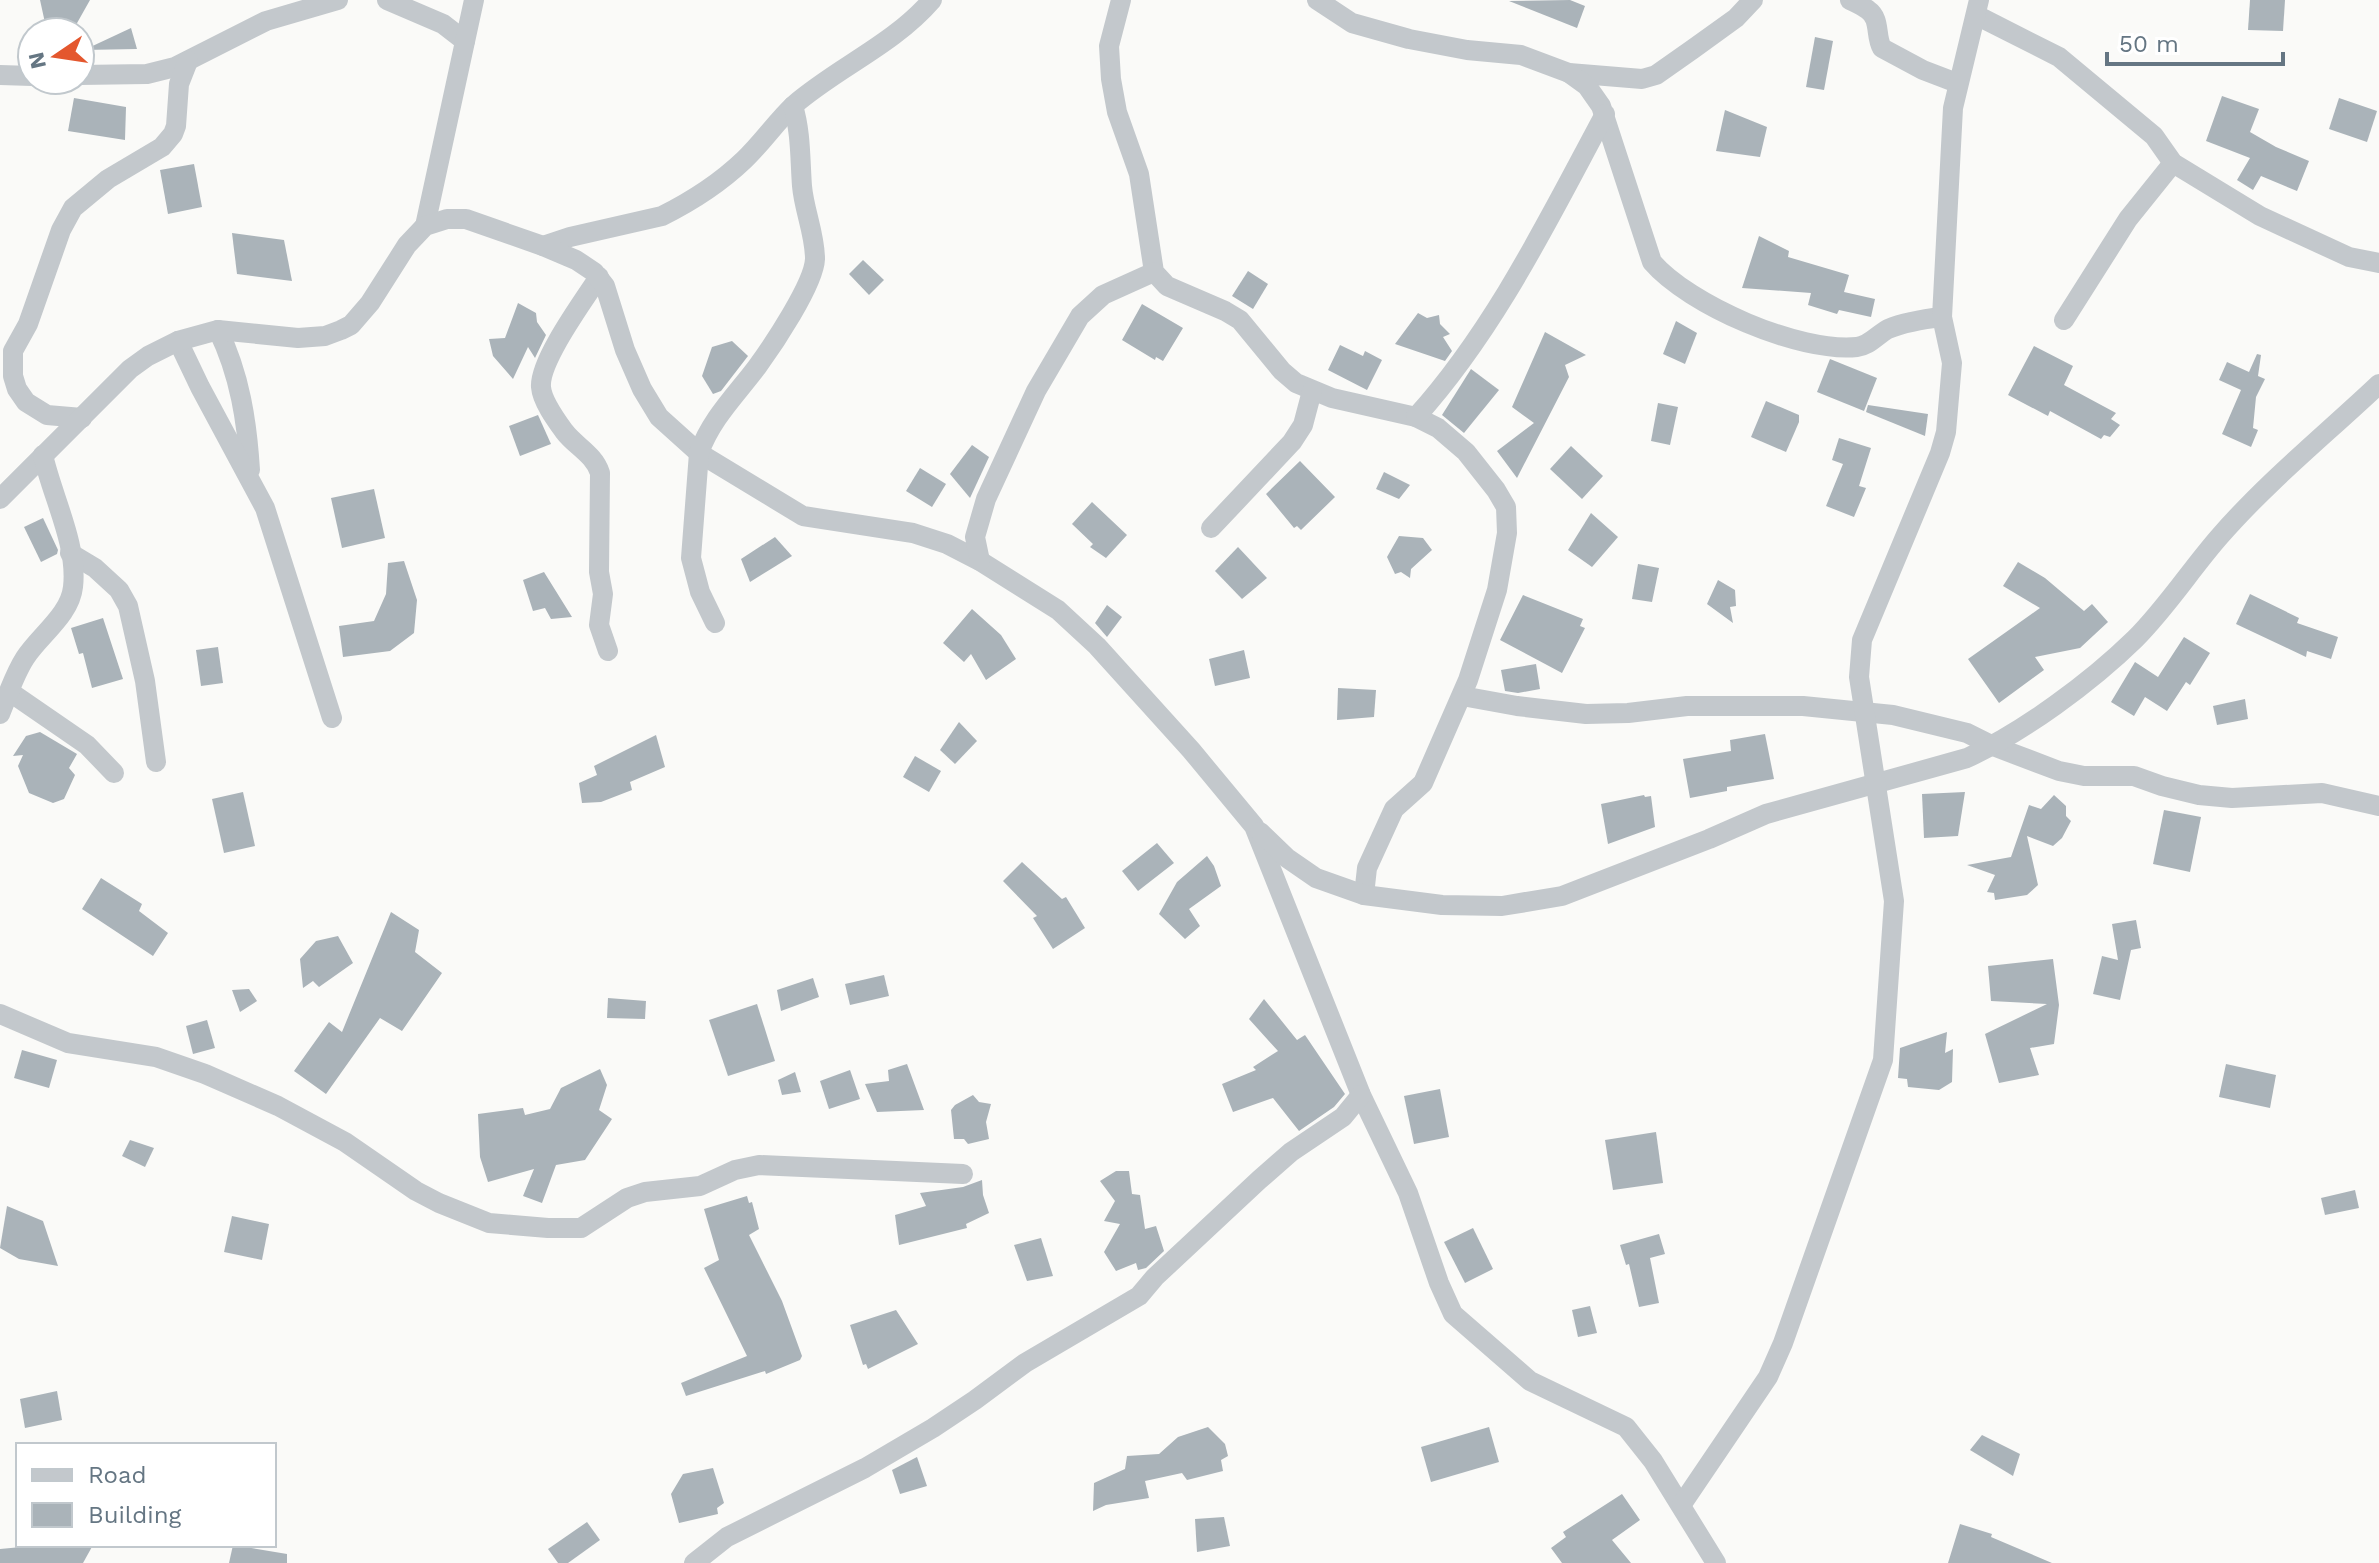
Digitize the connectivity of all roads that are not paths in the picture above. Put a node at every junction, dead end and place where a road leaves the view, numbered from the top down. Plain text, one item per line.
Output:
1 (338, 0) edge
2 (387, 0) edge
3 (474, 0) edge
4 (932, 0) edge
5 (1121, 0) edge
6 (1317, 0) edge
7 (1753, 0) edge
8 (1850, 0) edge
9 (1978, 7) edge
10 (272, 9) edge
11 (1344, 9) edge
12 (465, 41) junction
13 (188, 61) junction
14 (1569, 73) junction
15 (96, 75) edge
16 (1957, 83) junction
17 (793, 106) junction
18 (1605, 114) junction
19 (2173, 163) junction
20 (425, 226) junction
21 (543, 246) junction
22 (2379, 263) edge
23 (1154, 272) junction
24 (599, 277) junction
25 (1942, 317) junction
26 (2064, 320) dead end
27 (218, 330) junction
28 (178, 341) junction
29 (6, 351) edge
30 (2379, 384) edge
31 (1312, 391) junction
32 (1416, 417) junction
33 (82, 418) junction
34 (699, 453) junction
35 (43, 455) junction
36 (251, 478) junction
37 (0, 499) edge
38 (1211, 528) dead end
39 (70, 553) junction
40 (980, 561) junction
41 (715, 623) dead end
42 (608, 651) dead end
43 (10, 692) junction
44 (1462, 696) junction
45 (1865, 712) junction
46 (0, 714) edge
47 (332, 718) dead end
48 (1993, 746) junction
49 (156, 762) dead end
50 (114, 773) dead end
51 (1876, 782) junction
52 (2379, 806) edge
53 (1254, 826) junction
54 (1364, 895) junction
55 (0, 1014) edge
56 (1361, 1095) junction
57 (963, 1174) dead end
58 (1682, 1504) junction
59 (694, 1563) edge
60 (1716, 1563) edge

1 - 10 street
2 - 12 street
3 - 12 street
4 - 17 street
5 - 23 street
6 - 11 street
7 - 14 street
8 - 16 street
9 - 16 street
9 - 19 street
10 - 13 street
11 - 14 street
12 - 20 street
13 - 15 street
13 - 29 street
14 - 18 street
16 - 25 street
17 - 21 street
17 - 34 street
18 - 25 street
18 - 32 street
19 - 22 street
19 - 26 street
20 - 21 street
20 - 27 street
21 - 24 street
23 - 31 street
23 - 40 street
24 - 34 street
24 - 42 street
25 - 45 street
27 - 28 street
27 - 36 street
28 - 33 street
28 - 36 street
29 - 33 street
30 - 48 street
31 - 32 street
31 - 38 street
32 - 44 street
33 - 35 street
34 - 40 street
34 - 41 street
35 - 37 street
35 - 39 street
36 - 47 street
39 - 43 street
39 - 49 street
40 - 53 street
43 - 46 street
43 - 50 street
44 - 45 street
44 - 54 street
45 - 48 street
45 - 51 street
48 - 51 street
48 - 52 street
51 - 54 street
51 - 58 street
53 - 54 street
53 - 56 street
55 - 57 street
56 - 58 street
56 - 59 street
58 - 60 street

